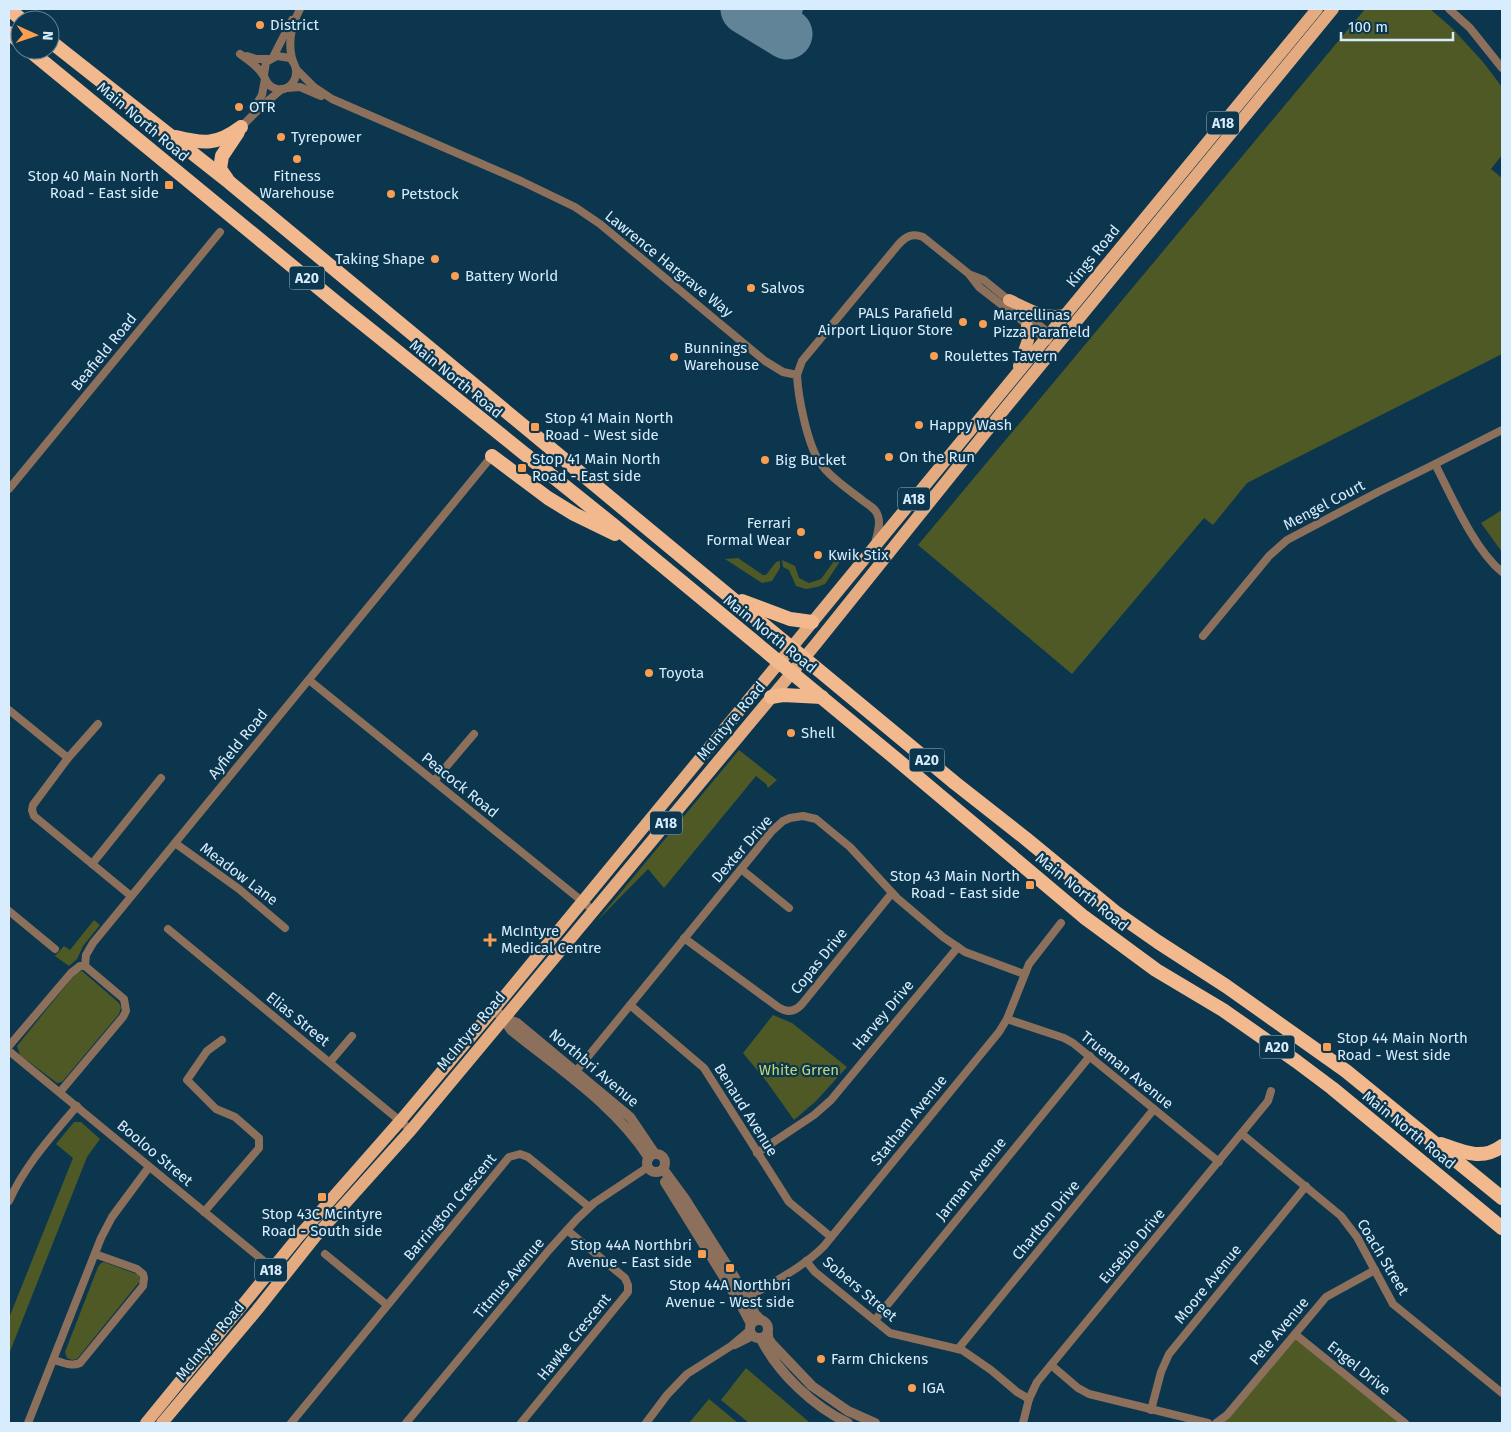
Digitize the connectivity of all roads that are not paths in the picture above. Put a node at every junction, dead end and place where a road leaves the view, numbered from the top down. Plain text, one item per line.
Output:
1 (1318, 9) edge
2 (1333, 9) edge
3 (1449, 9) edge
4 (298, 12) edge
5 (60, 50) edge
6 (271, 58) junction
7 (41, 60) edge
8 (293, 62) junction
9 (1502, 68) edge
10 (297, 70) junction
11 (264, 77) junction
12 (284, 89) junction
13 (332, 99) junction
14 (242, 126) junction
15 (171, 135) junction
16 (229, 182) junction
17 (220, 232) dead end
18 (969, 274) junction
19 (1009, 300) junction
20 (1066, 315) junction
21 (1028, 326) junction
22 (1051, 340) junction
23 (797, 375) junction
24 (1013, 379) junction
25 (1502, 430) edge
26 (492, 456) joint
27 (1435, 464) junction
28 (9, 490) edge
29 (638, 546) junction
30 (874, 547) junction
31 (1502, 572) edge
32 (732, 597) junction
33 (812, 622) junction
34 (1203, 636) dead end
35 (791, 648) junction
36 (804, 658) junction
37 (779, 662) junction
38 (792, 673) junction
39 (309, 680) junction
40 (822, 697) junction
41 (772, 698) junction
42 (9, 710) edge
43 (98, 724) dead end
44 (474, 734) dead end
45 (68, 758) junction
46 (711, 770) junction
47 (161, 778) dead end
48 (434, 782) junction
49 (679, 783) junction
50 (175, 843) junction
51 (92, 864) junction
52 (741, 869) junction
53 (892, 893) junction
54 (131, 896) junction
55 (582, 901) junction
56 (788, 908) dead end
57 (594, 910) junction
58 (9, 912) edge
59 (1061, 923) dead end
60 (286, 928) dead end
61 (168, 929) dead end
62 (684, 938) junction
63 (958, 947) junction
64 (55, 949) dead end
65 (85, 966) junction
66 (1024, 974) junction
67 (630, 1005) junction
68 (499, 1013) junction
69 (1007, 1019) junction
70 (352, 1036) dead end
71 (222, 1040) dead end
72 (9, 1046) edge
73 (9, 1051) edge
74 (1090, 1056) junction
75 (330, 1062) junction
76 (573, 1074) junction
77 (1271, 1091) dead end
78 (60, 1092) junction
79 (77, 1106) junction
80 (1154, 1109) junction
81 (401, 1120) junction
82 (411, 1130) junction
83 (1242, 1134) junction
84 (1434, 1142) junction
85 (1502, 1146) edge
86 (757, 1153) junction
87 (1219, 1162) junction
88 (654, 1164) junction
89 (150, 1167) junction
90 (1306, 1186) junction
91 (1502, 1198) edge
92 (9, 1201) edge
93 (588, 1206) junction
94 (204, 1212) junction
95 (1502, 1228) edge
96 (567, 1230) junction
97 (831, 1237) junction
98 (95, 1254) junction
99 (324, 1254) dead end
100 (806, 1261) junction
101 (273, 1268) junction
102 (1375, 1270) junction
103 (283, 1277) junction
104 (744, 1300) junction
105 (387, 1305) junction
106 (875, 1320) junction
107 (757, 1330) junction
108 (1295, 1334) junction
109 (958, 1349) junction
110 (54, 1360) junction
111 (1051, 1366) junction
112 (1502, 1393) edge
113 (1029, 1399) junction
114 (1151, 1410) junction
115 (28, 1423) edge
116 (146, 1423) edge
117 (162, 1423) edge
118 (291, 1423) edge
119 (406, 1423) edge
120 (521, 1423) edge
121 (646, 1423) edge
122 (848, 1423) edge
123 (875, 1423) edge
124 (1023, 1423) edge
125 (1208, 1423) edge
126 (1216, 1423) edge
127 (1405, 1423) edge

1 - 20 main road, Kings Road / A18
2 - 22 main road, Kings Road / A18
3 - 9 street
4 - 6 street
4 - 8 street
5 - 15 highway, Main North Road / A20
6 - 8 street
6 - 11 street
6 - 11 street
7 - 29 highway, Main North Road / A20
8 - 10 street
10 - 12 street
10 - 13 street, Lawrence Hargrave Way
11 - 12 street
11 - 14 street
12 - 13 street, Lawrence Hargrave Way
12 - 14 street
13 - 23 street, Lawrence Hargrave Way
14 - 15 highway
14 - 16 highway
15 - 16 highway, Main North Road / A20
16 - 32 highway, Main North Road / A20
17 - 28 street, Beafield Road
18 - 19 street
18 - 21 street
18 - 23 street
19 - 20 main road
19 - 22 street
20 - 22 main road, Kings Road / A18
21 - 22 street
21 - 24 main road
22 - 24 main road, Kings Road / A18
22 - 36 main road, Kings Road / A18
23 - 30 street
24 - 30 main road, Kings Road / A18
25 - 27 street, Mengel Court
26 - 29 highway
26 - 39 street, Ayfield Road
27 - 31 street
27 - 34 street, Mengel Court
29 - 37 highway, Main North Road / A20
30 - 33 main road, Kings Road / A18
32 - 33 highway
32 - 35 highway, Main North Road / A20
33 - 35 main road, Kings Road / A18
35 - 36 highway, Main North Road / A20
35 - 37 main road, Kings Road / A18
36 - 38 main road, McIntyre Road / A18
36 - 84 highway, Main North Road / A20
37 - 38 highway, Main North Road / A20
37 - 49 main road, McIntyre Road / A18
38 - 40 highway, Main North Road / A20
38 - 41 main road, McIntyre Road / A18
39 - 48 street, Peacock Road
39 - 50 street, Ayfield Road
40 - 41 highway
40 - 95 highway, Main North Road / A20
41 - 46 main road, McIntyre Road / A18
42 - 45 street
43 - 45 street
44 - 48 street
45 - 51 street
46 - 49 main road
46 - 57 main road, McIntyre Road / A18
47 - 51 street
48 - 55 street, Peacock Road
49 - 55 main road, McIntyre Road / A18
50 - 54 street, Ayfield Road
50 - 60 street, Meadow Lane
51 - 54 street
52 - 53 street, Dexter Drive
52 - 56 street
52 - 62 street, Dexter Drive
53 - 62 street, Copas Drive
53 - 63 street, Dexter Drive
54 - 65 street, Ayfield Road
55 - 57 street, Peacock Road
55 - 68 main road, McIntyre Road / A18
57 - 68 main road, McIntyre Road / A18
58 - 64 street
59 - 66 street, Statham Avenue
61 - 75 street, Elias Street
62 - 67 street, Dexter Drive
63 - 66 street, Dexter Drive
63 - 86 street, Harvey Drive
65 - 72 street
65 - 78 street
66 - 69 street, Statham Avenue
67 - 76 street, Dexter Drive
67 - 86 street, Benaud Avenue
68 - 76 street, Northbri Avenue
68 - 81 main road, McIntyre Road / A18
68 - 82 main road, McIntyre Road / A18
69 - 74 street, Trueman Avenue
69 - 97 street, Statham Avenue
70 - 75 street
71 - 94 street
73 - 78 street, Booloo Street
74 - 80 street, Trueman Avenue
74 - 106 street, Jarman Avenue
75 - 81 street, Elias Street
76 - 88 street, Northbri Avenue
77 - 83 street, Eusebio Drive
78 - 79 street, Booloo Street
79 - 89 street, Booloo Street
79 - 92 street
80 - 87 street, Trueman Avenue
80 - 109 street, Charlton Drive
81 - 82 street, Elias Street
81 - 101 main road, McIntyre Road / A18
82 - 103 main road, McIntyre Road / A18
83 - 87 street, Eusebio Drive
83 - 90 street, Coach Street
84 - 85 highway
84 - 91 highway, Main North Road / A20
86 - 97 street, Benaud Avenue
87 - 111 street, Eusebio Drive
88 - 93 street, Titmus Avenue
88 - 104 street, Northbri Avenue
89 - 94 street, Booloo Street
89 - 98 street
90 - 102 street, Coach Street
90 - 114 street, Moore Avenue
93 - 96 street, Titmus Avenue
93 - 105 street, Barrington Crescent
94 - 101 street, Booloo Street
96 - 119 street, Titmus Avenue
96 - 120 street, Hawke Crescent
97 - 100 street, Statham Avenue
98 - 110 street
98 - 110 street
99 - 105 street
100 - 104 street, Statham Avenue
100 - 106 street, Sobers Street
101 - 103 street, Booloo Street
101 - 116 main road, McIntyre Road / A18
102 - 108 street, Pele Avenue
102 - 112 street, Coach Street
103 - 117 main road, McIntyre Road / A18
104 - 107 street, Northbri Avenue
105 - 118 street, Barrington Crescent
106 - 109 street, Sobers Street
107 - 121 street
107 - 122 street, Northbri Avenue
107 - 123 street, Northbri Avenue
108 - 126 street, Pele Avenue
108 - 127 street, Engel Drive
109 - 113 street, Sobers Street
110 - 115 street
111 - 113 street, Eusebio Drive
111 - 114 street
113 - 124 street, Eusebio Drive
114 - 125 street

